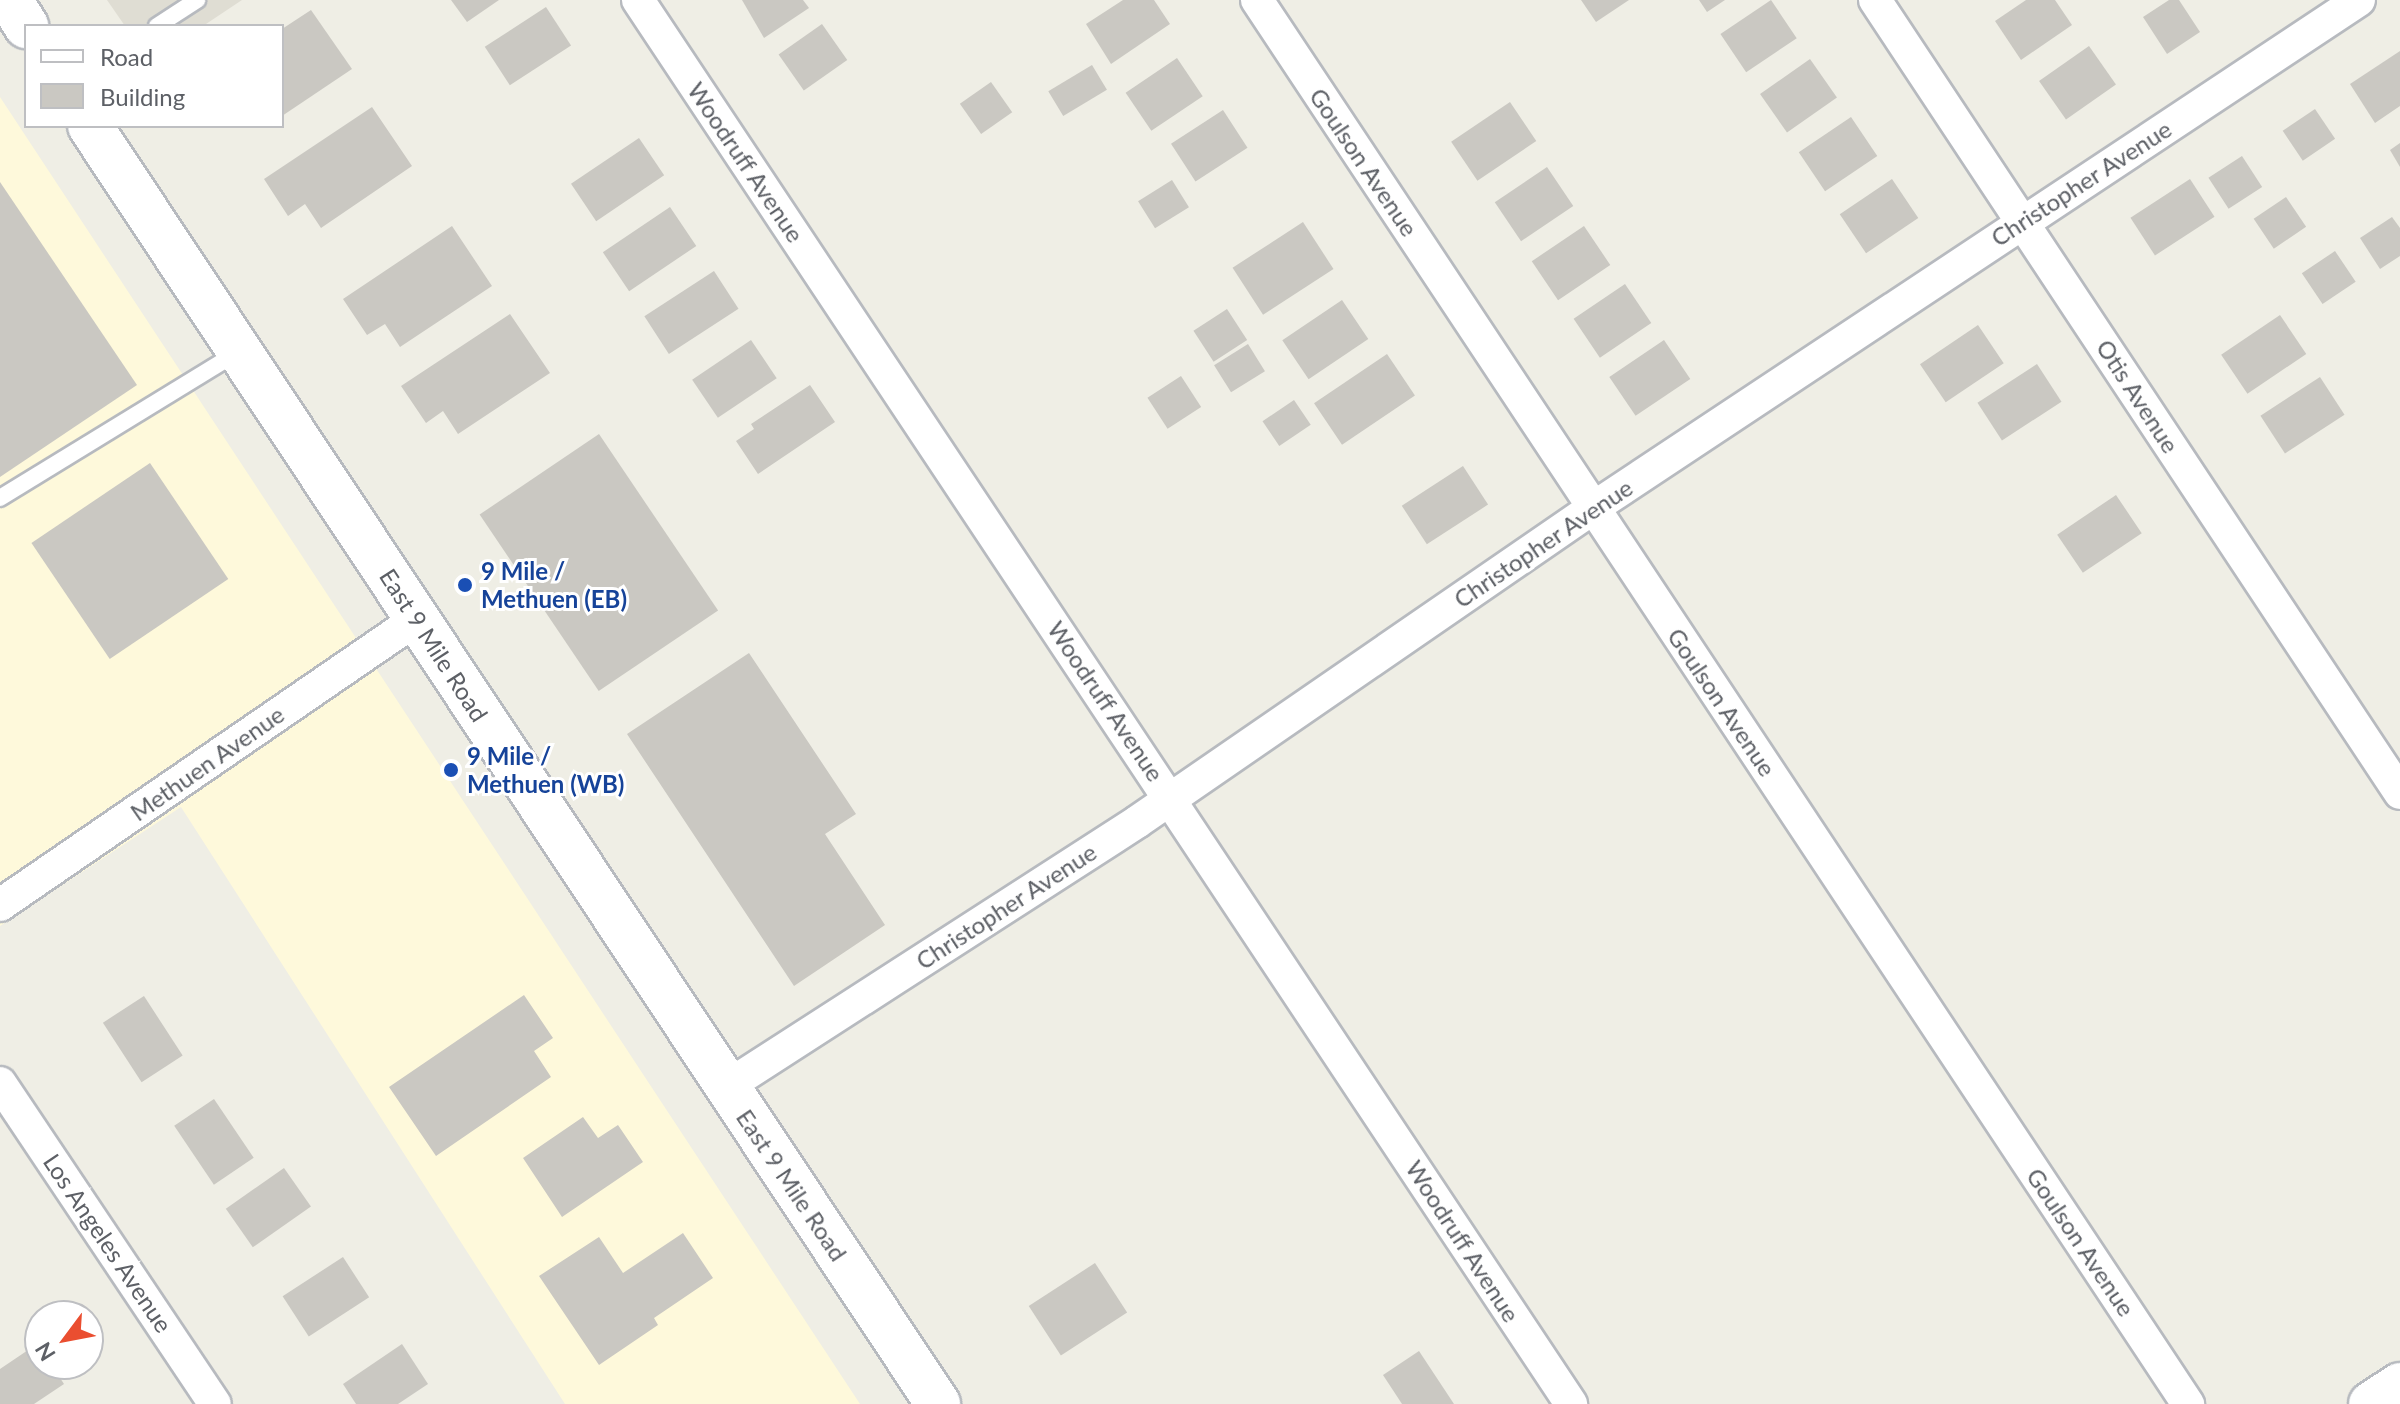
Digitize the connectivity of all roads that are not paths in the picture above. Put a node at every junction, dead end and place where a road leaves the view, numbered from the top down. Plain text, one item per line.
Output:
1 (10, 0) edge
2 (197, 0) edge
3 (638, 0) edge
4 (1257, 0) edge
5 (1875, 0) edge
6 (2359, 0) edge
7 (25, 24) edge
8 (160, 24) edge
9 (91, 128) edge
10 (2023, 222) junction
11 (239, 351) junction
12 (0, 498) edge
13 (1593, 508) junction
14 (414, 621) junction
15 (2400, 793) edge
16 (1171, 798) junction
17 (0, 905) edge
18 (0, 1083) edge
19 (726, 1087) junction
20 (2400, 1385) edge
21 (215, 1404) edge
22 (938, 1404) edge
23 (1571, 1404) edge
24 (2188, 1404) edge
25 (2371, 1404) edge

1 - 7 main road
2 - 8 lane
3 - 16 street, Woodruff Avenue
4 - 13 street, Goulson Avenue
5 - 10 street, Otis Avenue
6 - 10 street, Christopher Avenue
9 - 11 main road, East 9 Mile Road
10 - 13 street, Christopher Avenue
10 - 15 street, Otis Avenue
11 - 12 lane
11 - 14 main road, East 9 Mile Road
13 - 16 street, Christopher Avenue
13 - 24 street, Goulson Avenue
14 - 17 street, Methuen Avenue
14 - 19 main road, East 9 Mile Road
16 - 19 street, Christopher Avenue
16 - 23 street, Woodruff Avenue
18 - 21 street, Los Angeles Avenue
19 - 22 main road, East 9 Mile Road
20 - 25 main road

